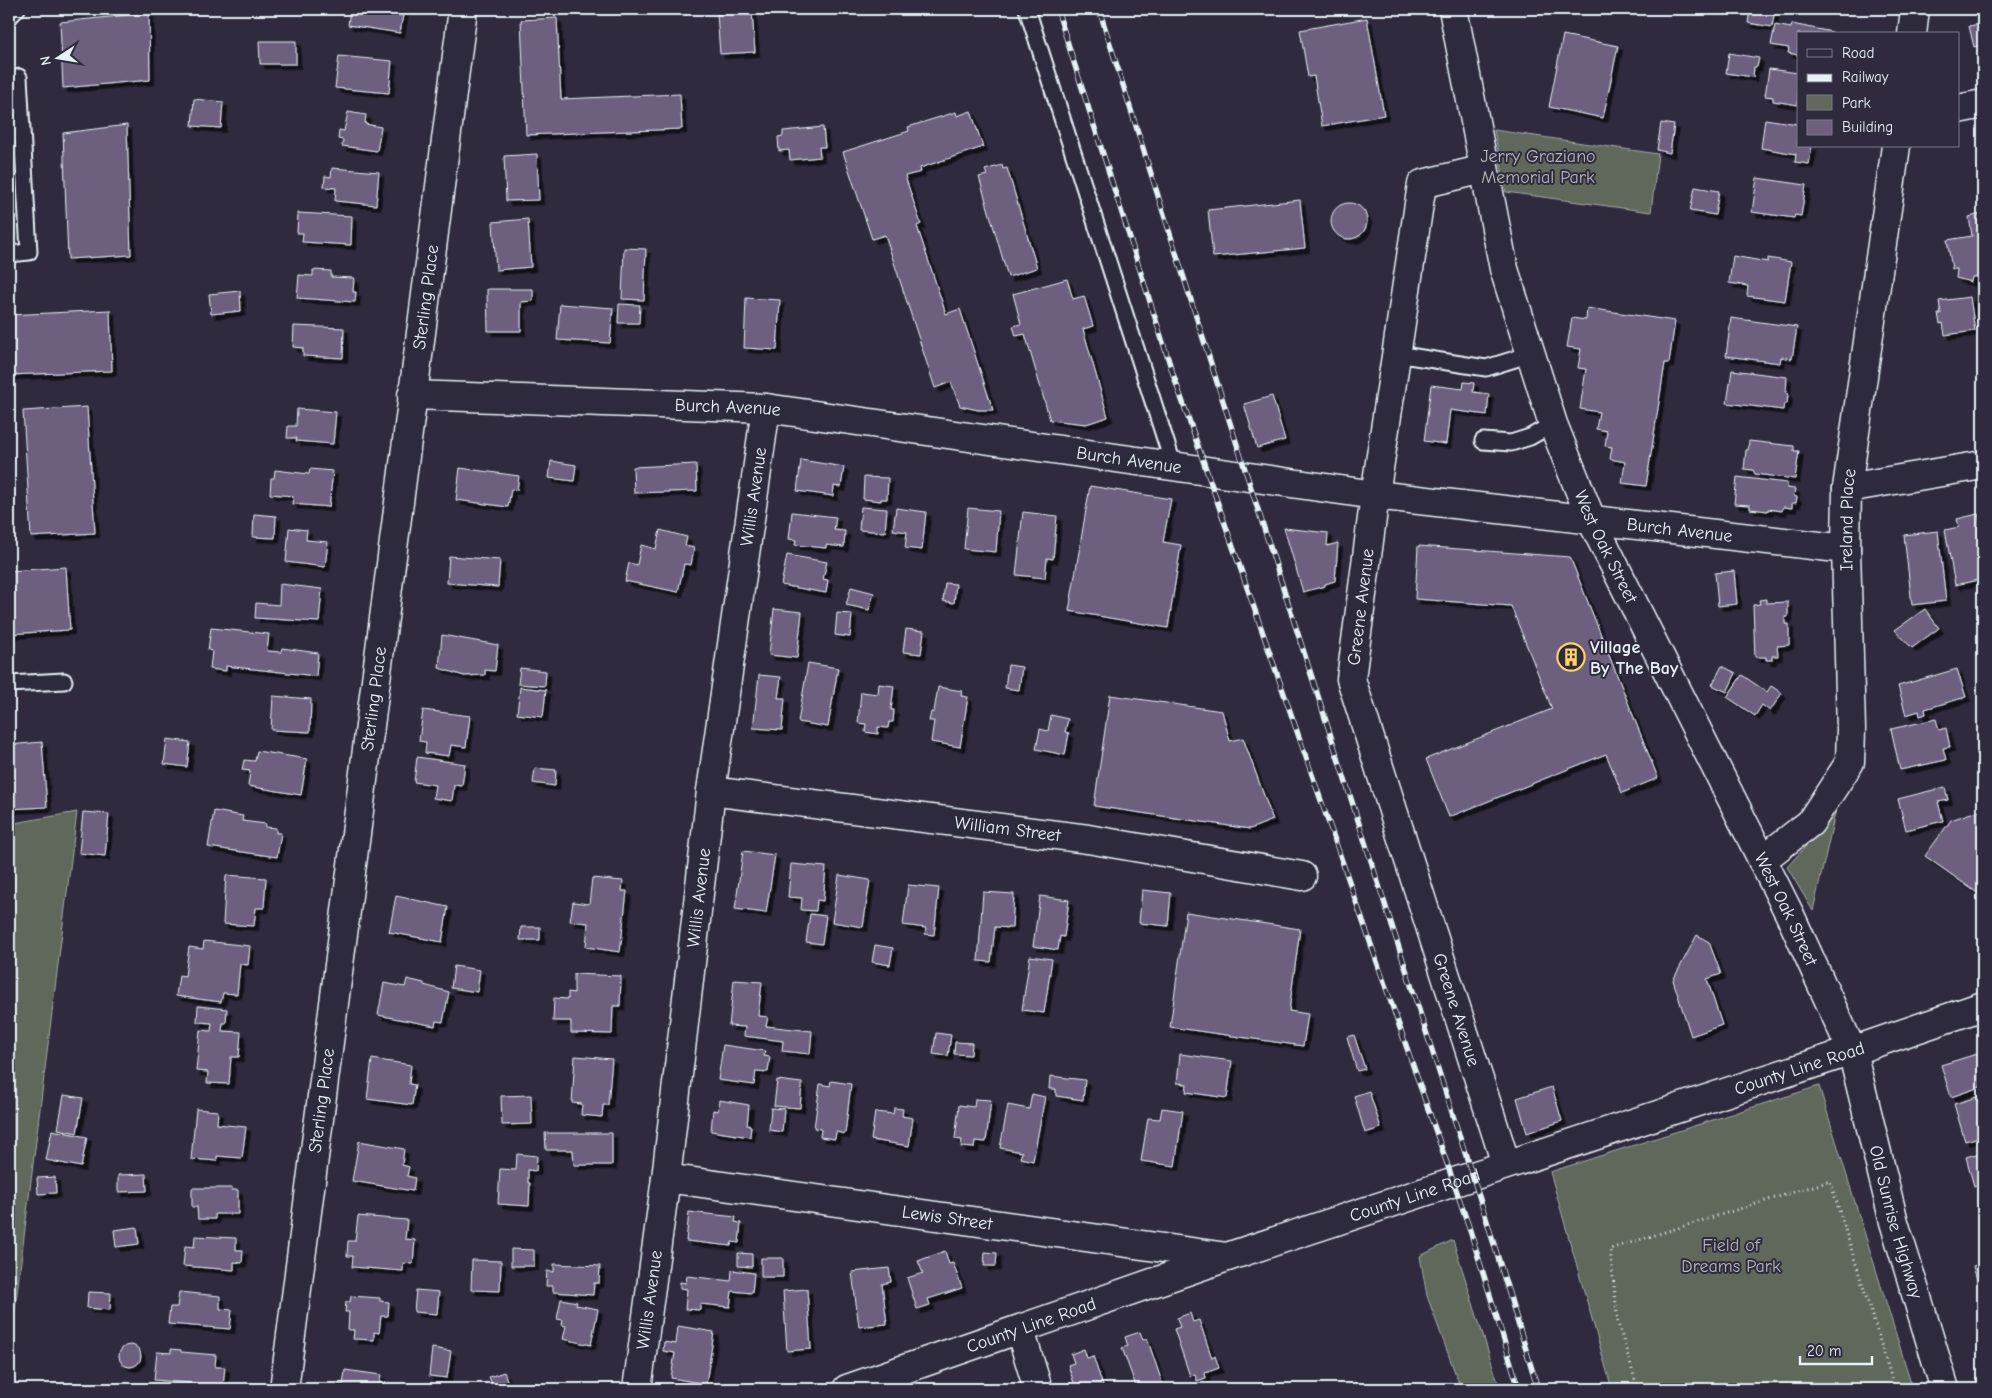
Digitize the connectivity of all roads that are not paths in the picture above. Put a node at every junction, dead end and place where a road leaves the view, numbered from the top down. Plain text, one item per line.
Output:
1 (17, 9) edge
2 (463, 9) edge
3 (1027, 9) edge
4 (1453, 9) edge
5 (1915, 9) edge
6 (9, 17) edge
7 (1912, 32) edge
8 (19, 77) dead end
9 (1983, 104) edge
10 (1960, 109) edge
11 (1896, 148) edge
12 (1484, 169) junction
13 (9, 254) edge
14 (1396, 354) junction
15 (1531, 354) junction
16 (412, 395) junction
17 (766, 408) junction
18 (1553, 424) junction
19 (1483, 441) dead end
20 (1983, 465) edge
21 (1174, 467) junction
22 (1847, 488) junction
23 (1375, 495) junction
24 (1591, 519) junction
25 (1846, 549) junction
26 (64, 681) dead end
27 (9, 684) edge
28 (711, 791) junction
29 (1762, 860) junction
30 (1302, 876) dead end
31 (1983, 1006) edge
32 (1852, 1051) junction
33 (1506, 1164) junction
34 (666, 1178) junction
35 (1227, 1257) junction
36 (1020, 1330) junction
37 (284, 1389) edge
38 (637, 1389) edge
39 (848, 1389) edge
40 (1038, 1389) edge
41 (1945, 1389) edge

1 - 6 lane
2 - 16 street, Sterling Place
3 - 21 lane
4 - 12 street, West Oak Street
5 - 7 street
8 - 13 lane
9 - 10 street
11 - 22 street, Ireland Place
12 - 14 street, Greene Avenue
12 - 15 street, West Oak Street
14 - 15 lane
14 - 23 street, Greene Avenue
15 - 18 street, West Oak Street
16 - 17 street, Burch Avenue
16 - 37 street, Sterling Place
17 - 21 street, Burch Avenue
17 - 28 street, Willis Avenue
18 - 19 lane
18 - 24 street, West Oak Street
20 - 22 street
21 - 23 street, Burch Avenue
22 - 25 street, Ireland Place
23 - 24 street, Burch Avenue
23 - 33 street, Greene Avenue
24 - 25 street, Burch Avenue
24 - 29 street, West Oak Street
25 - 29 street, Ireland Place
26 - 27 lane
28 - 30 street, William Street
28 - 34 street, Willis Avenue
29 - 32 street, West Oak Street
31 - 32 street, County Line Road
32 - 33 street, County Line Road
32 - 41 street, Old Sunrise Highway
33 - 35 street, County Line Road
34 - 35 street, Lewis Street
34 - 38 street, Willis Avenue
35 - 36 street, County Line Road
36 - 39 street, County Line Road
36 - 40 street

